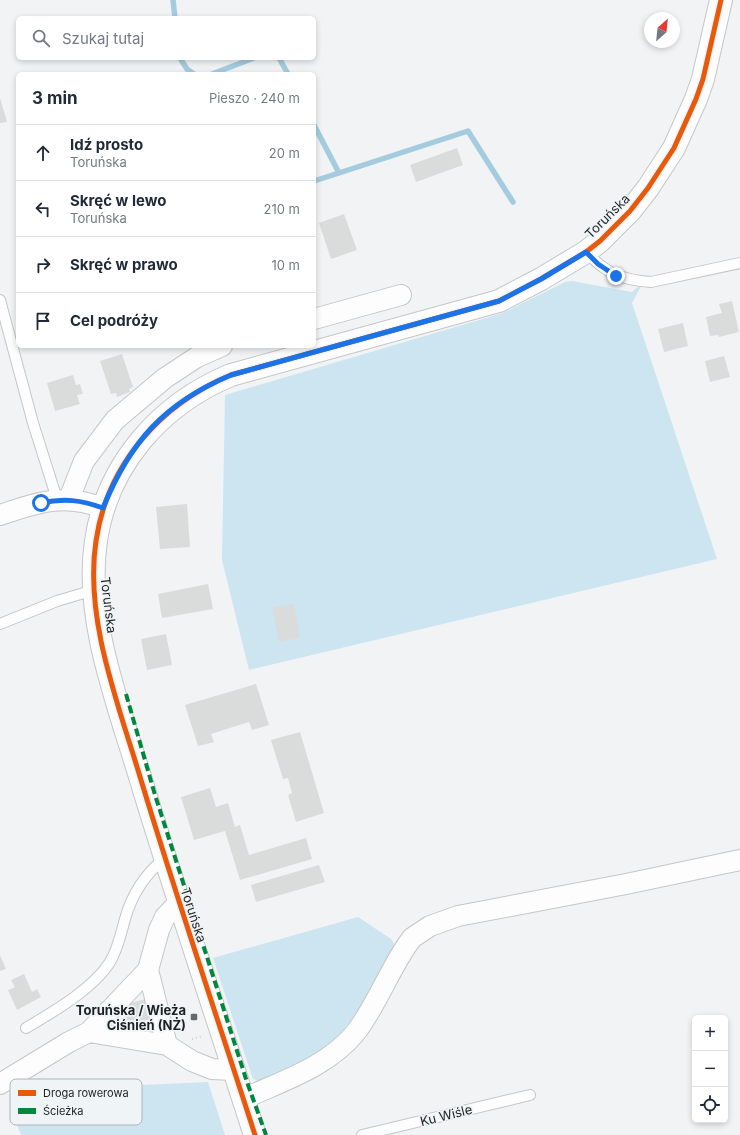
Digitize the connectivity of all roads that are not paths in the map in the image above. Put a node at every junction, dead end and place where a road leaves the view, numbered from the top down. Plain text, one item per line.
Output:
1 (721, 0) edge
2 (586, 252) junction
3 (740, 263) edge
4 (401, 295) dead end
5 (0, 300) edge
6 (316, 318) edge
7 (218, 348) edge
8 (63, 499) junction
9 (103, 508) junction
10 (0, 515) edge
11 (94, 590) junction
12 (0, 624) edge
13 (165, 858) junction
14 (740, 860) edge
15 (178, 903) junction
16 (148, 970) junction
17 (26, 1028) dead end
18 (89, 1032) junction
19 (167, 1045) junction
20 (233, 1070) junction
21 (0, 1084) edge
22 (530, 1095) dead end
23 (243, 1099) junction
24 (255, 1135) edge
25 (362, 1135) edge

1 - 2 street, Toruńska
2 - 3 lane
2 - 9 street, Toruńska
4 - 6 street
5 - 8 lane
7 - 8 street
8 - 9 street
8 - 10 street
9 - 11 street, Toruńska
11 - 12 lane
11 - 13 street, Toruńska
13 - 15 street, Toruńska
13 - 17 lane
14 - 23 street
15 - 16 street
15 - 20 street, Toruńska
16 - 18 street
16 - 19 street
18 - 19 street
18 - 21 street
19 - 20 street
20 - 23 street, Toruńska
22 - 25 lane, Ku Wiśle
23 - 24 street, Toruńska

